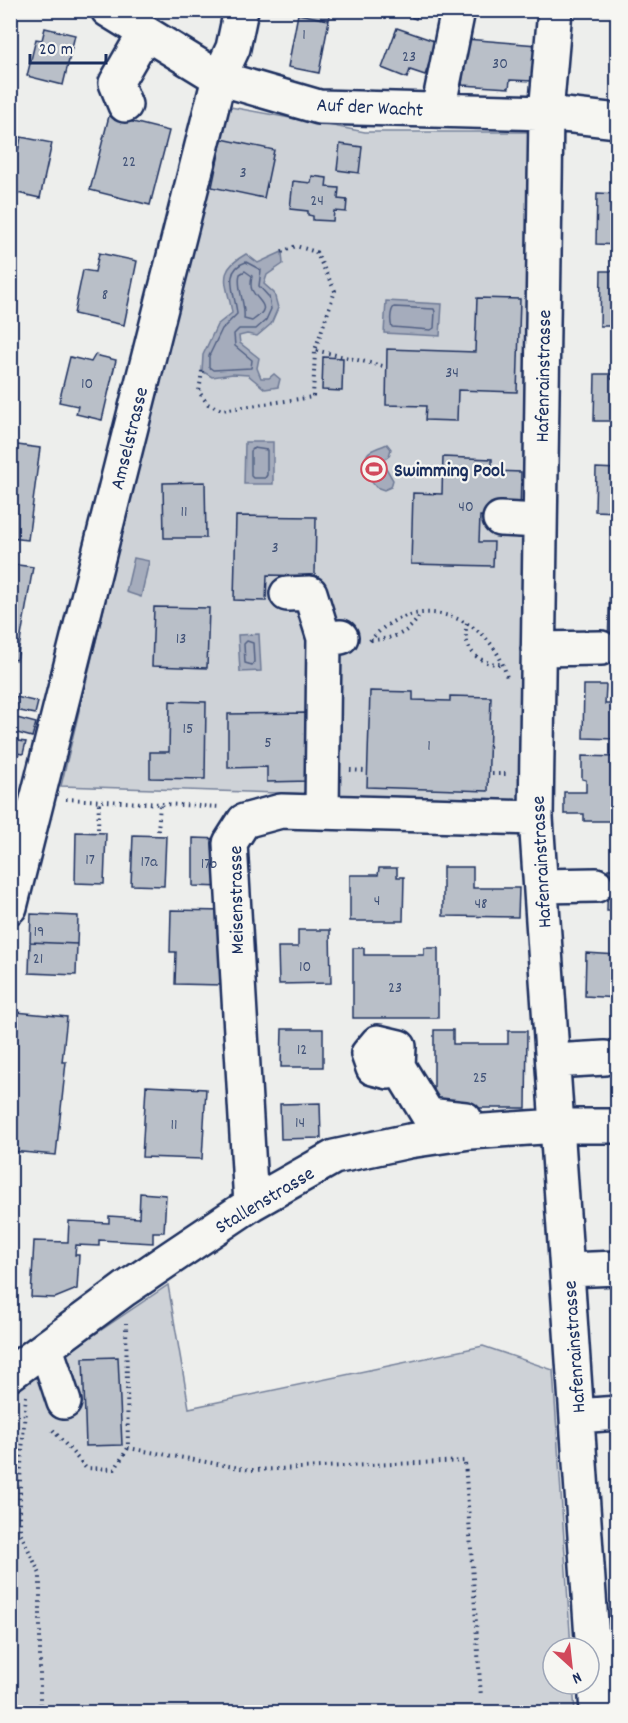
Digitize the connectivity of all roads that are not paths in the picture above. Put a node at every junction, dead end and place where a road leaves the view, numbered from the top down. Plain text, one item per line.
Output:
1 (108, 10) edge
2 (241, 10) edge
3 (458, 10) edge
4 (555, 10) edge
5 (145, 33) junction
6 (219, 78) junction
7 (125, 105) dead end
8 (438, 110) junction
9 (546, 113) junction
10 (618, 121) edge
11 (500, 519) dead end
12 (540, 521) junction
13 (287, 594) dead end
14 (601, 648) dead end
15 (538, 649) junction
16 (322, 812) junction
17 (536, 818) junction
18 (596, 885) dead end
19 (541, 886) junction
20 (10, 907) edge
21 (605, 1058) dead end
22 (553, 1061) junction
23 (398, 1066) dead end
24 (430, 1126) junction
25 (557, 1126) junction
26 (618, 1126) edge
27 (251, 1204) junction
28 (618, 1268) edge
29 (567, 1270) junction
30 (46, 1348) junction
31 (17, 1380) edge
32 (48, 1410) road end
33 (618, 1413) edge
34 (577, 1416) junction
35 (597, 1713) edge

1 - 5 street, Auf der Wacht
2 - 6 street, Amselstrasse
3 - 8 street
4 - 9 street, Hafenrainstrasse
5 - 6 street, Auf der Wacht
5 - 7 street
6 - 8 street, Auf der Wacht
6 - 20 street, Amselstrasse
8 - 9 street, Auf der Wacht
9 - 10 street, Auf der Wacht
9 - 12 street, Hafenrainstrasse
11 - 12 street
12 - 15 street, Hafenrainstrasse
13 - 16 street
14 - 15 street
15 - 17 street, Hafenrainstrasse
16 - 17 street, Meisenstrasse
16 - 27 street, Meisenstrasse
17 - 19 street, Hafenrainstrasse
18 - 19 street
19 - 22 street, Hafenrainstrasse
21 - 22 street
22 - 25 street, Hafenrainstrasse
23 - 24 street
24 - 25 street, Stallenstrasse
24 - 27 street, Stallenstrasse
25 - 26 street, Stallenstrasse
25 - 29 street, Hafenrainstrasse
27 - 30 street, Stallenstrasse
28 - 29 street
29 - 34 street, Hafenrainstrasse
30 - 31 street, Stallenstrasse
30 - 32 street
33 - 34 street
34 - 35 street, Hafenrainstrasse

